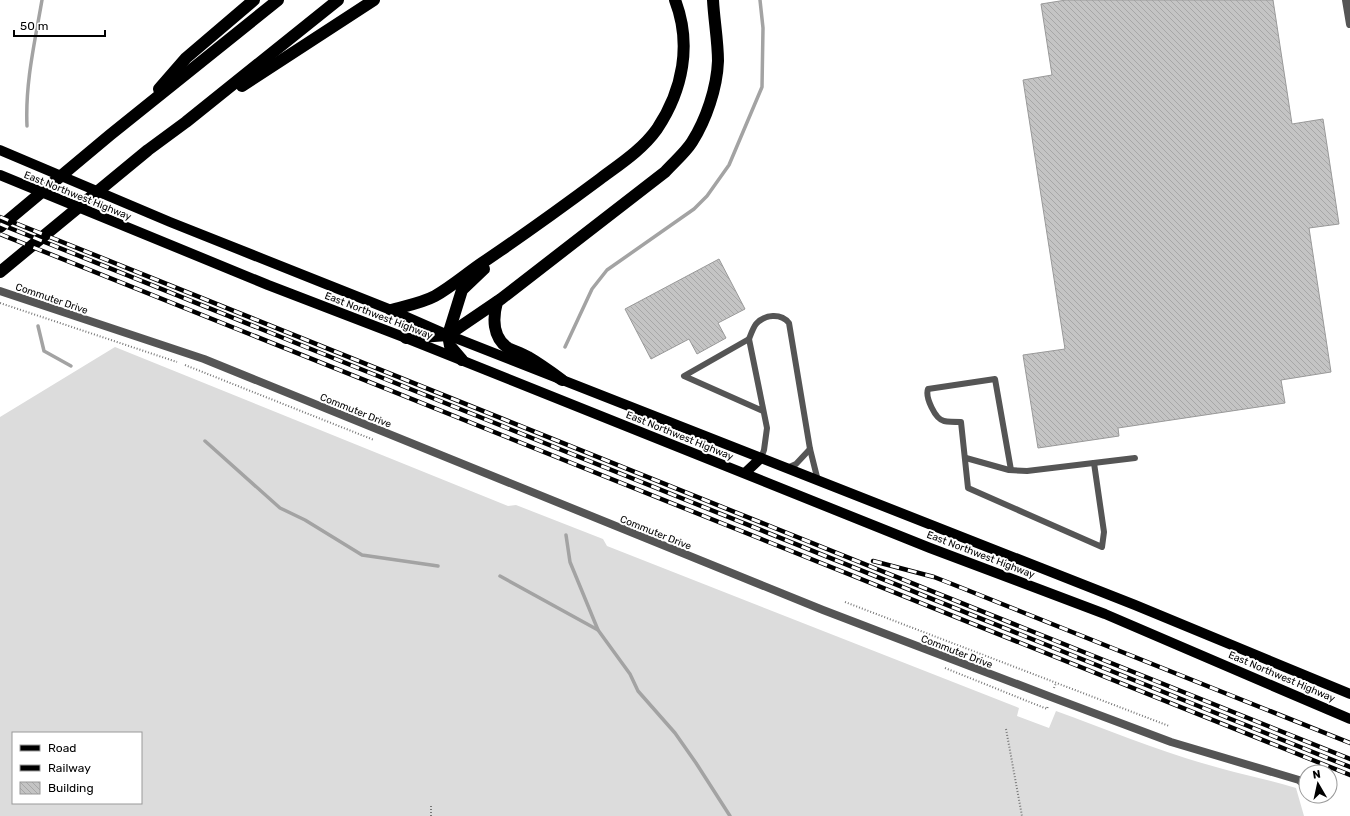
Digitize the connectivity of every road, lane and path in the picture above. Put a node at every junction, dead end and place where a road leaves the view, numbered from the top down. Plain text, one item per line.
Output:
1 (254, 0) edge
2 (278, 0) edge
3 (338, 0) edge
4 (374, 0) edge
5 (675, 0) edge
6 (713, 0) edge
7 (1346, 0) edge
8 (1350, 24) edge
9 (140, 111) junction
10 (186, 122) junction
11 (0, 150) edge
12 (0, 175) edge
13 (0, 227) edge
14 (514, 243) junction
15 (0, 272) edge
16 (0, 291) edge
17 (497, 302) junction
18 (0, 303) edge
19 (392, 310) junction
20 (448, 335) junction
21 (406, 338) junction
22 (749, 339) junction
23 (462, 360) junction
24 (562, 380) junction
25 (763, 411) junction
26 (378, 442) dead end
27 (810, 449) junction
28 (761, 458) junction
29 (966, 458) junction
30 (1135, 458) dead end
31 (1094, 463) junction
32 (787, 468) junction
33 (1011, 470) junction
34 (745, 473) junction
35 (818, 481) junction
36 (845, 602) dead end
37 (944, 668) dead end
38 (1350, 694) edge
39 (1049, 703) dead end
40 (1350, 719) edge
41 (1168, 726) dead end
42 (1006, 729) dead end
43 (1298, 780) edge
44 (431, 806) dead end
45 (431, 816) edge
46 (1022, 816) edge

1 - 9 highway
2 - 9 highway
3 - 10 highway
4 - 10 highway
5 - 14 highway
6 - 17 highway
7 - 8 street
9 - 13 highway
10 - 15 highway
11 - 19 main road, East Northwest Highway
12 - 21 main road, East Northwest Highway
14 - 19 highway
14 - 20 highway
16 - 43 street, Commuter Drive
17 - 20 highway
17 - 24 highway
18 - 26 path
19 - 20 main road, East Northwest Highway
20 - 21 highway
20 - 23 highway
20 - 24 main road, East Northwest Highway
21 - 23 main road, East Northwest Highway
22 - 25 lane
22 - 25 lane
22 - 27 lane
23 - 34 main road, East Northwest Highway
24 - 28 main road, East Northwest Highway
25 - 28 lane
27 - 32 lane
27 - 35 lane
28 - 32 main road, East Northwest Highway
28 - 34 main road
29 - 31 lane
29 - 33 lane
29 - 33 lane
30 - 31 lane
31 - 33 lane
32 - 35 main road, East Northwest Highway
34 - 40 main road, East Northwest Highway
35 - 38 main road, East Northwest Highway
36 - 41 path
37 - 39 path
42 - 46 path
44 - 45 path

